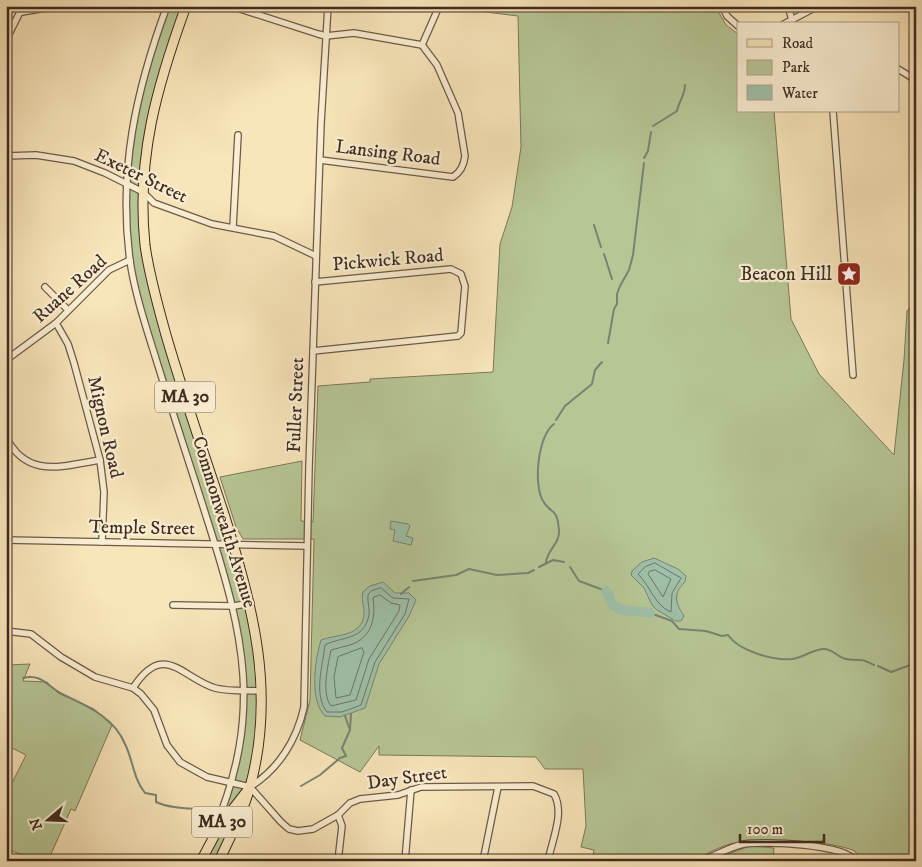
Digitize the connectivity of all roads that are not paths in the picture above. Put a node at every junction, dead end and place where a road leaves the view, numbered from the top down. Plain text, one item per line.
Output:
1 (57, 6) edge
2 (167, 6) edge
3 (186, 6) edge
4 (231, 6) edge
5 (328, 6) edge
6 (722, 6) edge
7 (788, 6) edge
8 (818, 6) edge
9 (23, 9) edge
10 (437, 12) dead end
11 (792, 20) junction
12 (788, 22) edge
13 (737, 25) edge
14 (326, 36) junction
15 (6, 40) edge
16 (422, 45) junction
17 (900, 70) edge
18 (916, 80) edge
19 (834, 112) edge
20 (238, 135) dead end
21 (6, 156) edge
22 (320, 160) junction
23 (126, 184) junction
24 (143, 192) junction
25 (233, 227) junction
26 (316, 256) junction
27 (130, 260) junction
28 (315, 282) junction
29 (45, 287) dead end
30 (68, 309) junction
31 (56, 323) junction
32 (313, 351) junction
33 (6, 360) edge
34 (853, 376) dead end
35 (6, 437) edge
36 (100, 460) junction
37 (6, 540) edge
38 (102, 542) junction
39 (215, 545) junction
40 (233, 545) junction
41 (307, 546) junction
42 (251, 603) junction
43 (173, 605) dead end
44 (234, 606) junction
45 (6, 631) edge
46 (133, 688) junction
47 (244, 690) junction
48 (261, 691) junction
49 (232, 784) junction
50 (250, 787) junction
51 (498, 787) junction
52 (411, 790) junction
53 (338, 815) junction
54 (208, 844) junction
55 (6, 858) edge
56 (13, 861) edge
57 (201, 861) edge
58 (219, 861) edge
59 (338, 861) edge
60 (405, 861) edge
61 (484, 861) edge
62 (548, 861) edge
63 (701, 861) edge
64 (855, 861) edge

1 - 9 street
2 - 23 street, Commonwealth Avenue
3 - 24 main road, Commonwealth Avenue / MA 30
4 - 14 street
5 - 14 street, Fuller Street
6 - 13 street
7 - 11 street
8 - 11 street
9 - 15 street
10 - 16 street
11 - 12 street
14 - 16 street
14 - 22 street, Fuller Street
16 - 22 street, Lansing Road
17 - 18 street
19 - 34 street
20 - 25 street
21 - 23 street, Exeter Street
22 - 26 street, Fuller Street
23 - 24 street, Exeter Street
23 - 27 street, Commonwealth Avenue
24 - 25 street, Exeter Street
24 - 40 main road, Commonwealth Avenue / MA 30
25 - 26 street, Exeter Street
26 - 28 street, Fuller Street
27 - 30 street, Ruane Road
27 - 39 street, Commonwealth Avenue
28 - 32 street, Fuller Street
28 - 32 street, Pickwick Road
29 - 30 street
30 - 31 street, Ruane Road
31 - 33 street, Ruane Road
31 - 36 street, Mignon Road
32 - 41 street, Fuller Street
35 - 36 street
36 - 38 street, Mignon Road
37 - 38 street, Temple Street
38 - 39 street, Temple Street
39 - 40 street, Temple Street
39 - 44 street, Commonwealth Avenue
40 - 41 street, Temple Street
40 - 42 main road, Commonwealth Avenue / MA 30
41 - 50 street, Fuller Street
42 - 44 street
42 - 48 main road, Commonwealth Avenue / MA 30
43 - 44 street
44 - 47 street, Commonwealth Avenue
45 - 46 street
46 - 47 street
46 - 49 street
47 - 48 street
47 - 49 street, Commonwealth Avenue
48 - 50 main road, Commonwealth Avenue / MA 30
49 - 50 street
49 - 54 street, Commonwealth Avenue
50 - 53 street, Day Street
50 - 54 main road, Commonwealth Avenue / MA 30
50 - 58 main road, Commonwealth Avenue / MA 30
51 - 52 street, Day Street
51 - 61 street
51 - 62 street, Day Street
52 - 53 street, Day Street
52 - 60 street
53 - 59 street
54 - 57 main road, Commonwealth Avenue / MA 30
55 - 56 main road
63 - 64 street

